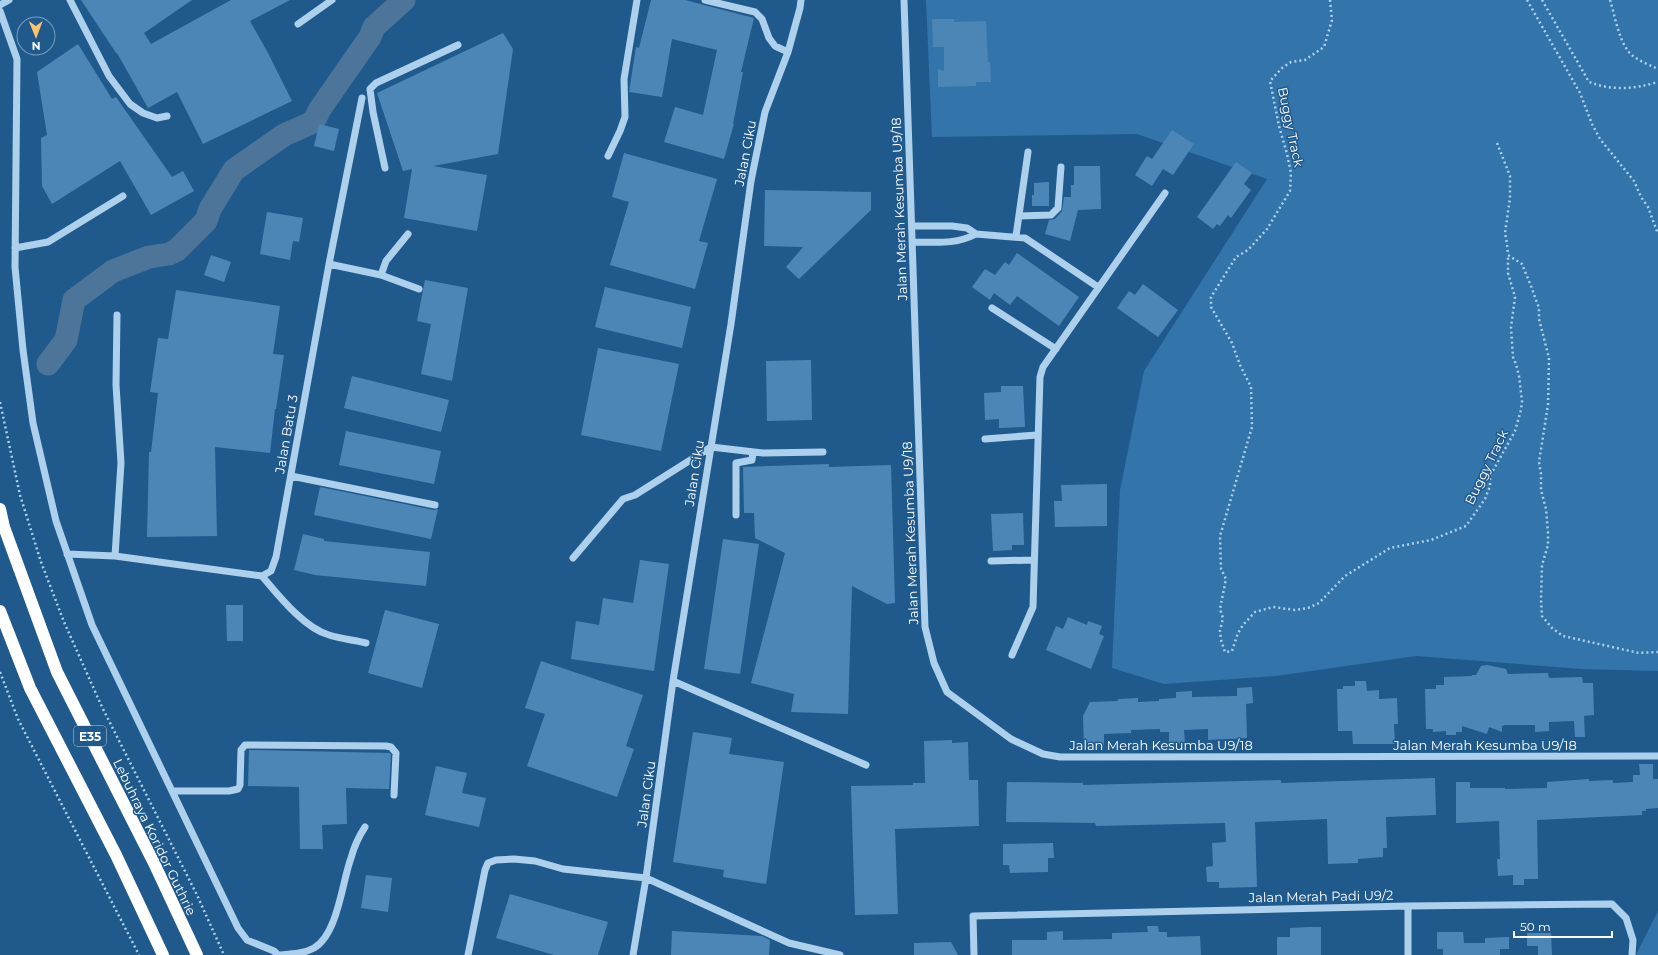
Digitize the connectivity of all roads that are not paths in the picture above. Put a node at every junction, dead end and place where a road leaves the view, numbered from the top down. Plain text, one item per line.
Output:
1 (9, 0) edge
2 (70, 0) edge
3 (332, 0) edge
4 (637, 0) edge
5 (705, 0) edge
6 (800, 0) edge
7 (904, 0) edge
8 (0, 5) edge
9 (0, 12) edge
10 (298, 24) dead end
11 (458, 45) dead end
12 (788, 52) junction
13 (362, 98) dead end
14 (373, 112) junction
15 (359, 113) junction
16 (167, 116) dead end
17 (1028, 152) dead end
18 (608, 156) dead end
19 (1061, 167) dead end
20 (385, 168) dead end
21 (1165, 193) dead end
22 (123, 196) dead end
23 (1019, 216) junction
24 (912, 226) junction
25 (408, 234) dead end
26 (976, 234) junction
27 (1016, 236) junction
28 (912, 242) junction
29 (15, 248) junction
30 (329, 264) junction
31 (381, 275) junction
32 (1098, 287) junction
33 (419, 289) dead end
34 (992, 308) dead end
35 (117, 315) dead end
36 (1056, 349) junction
37 (1038, 435) junction
38 (985, 440) dead end
39 (711, 447) junction
40 (753, 452) junction
41 (823, 452) dead end
42 (291, 476) junction
43 (435, 505) dead end
44 (0, 509) edge
45 (736, 515) dead end
46 (67, 554) junction
47 (115, 556) junction
48 (573, 558) dead end
49 (1034, 560) junction
50 (991, 561) dead end
51 (262, 576) junction
52 (0, 611) edge
53 (366, 643) dead end
54 (1012, 655) dead end
55 (673, 681) junction
56 (1658, 756) edge
57 (866, 765) dead end
58 (172, 791) junction
59 (394, 795) dead end
60 (365, 827) dead end
61 (646, 878) junction
62 (1408, 906) junction
63 (163, 955) edge
64 (197, 955) edge
65 (278, 955) edge
66 (468, 955) edge
67 (634, 955) edge
68 (840, 955) edge
69 (974, 955) edge
70 (1408, 955) edge
71 (1632, 955) edge

1 - 8 street
2 - 16 street
3 - 10 street
4 - 18 street
5 - 12 street
6 - 12 street, Jalan Ciku
7 - 24 street, Jalan Merah Kesumba U9/18
9 - 29 street
11 - 14 street
12 - 39 street, Jalan Ciku
13 - 15 street, Jalan Batu 3
14 - 15 street
14 - 20 street
15 - 30 street, Jalan Batu 3
17 - 23 street
19 - 23 street
21 - 32 street
22 - 29 street
23 - 27 street
24 - 26 street
24 - 28 street, Jalan Merah Kesumba U9/18
25 - 31 street
26 - 27 street
26 - 28 street
27 - 32 street
28 - 56 street, Jalan Merah Kesumba U9/18
29 - 46 street
30 - 31 street
30 - 42 street, Jalan Batu 3
31 - 33 street
32 - 36 street
34 - 36 street
35 - 47 street
36 - 37 street
37 - 38 street
37 - 49 street
39 - 40 street
39 - 48 street
39 - 55 street, Jalan Ciku
40 - 41 street
40 - 45 street
42 - 43 street
42 - 51 street, Jalan Batu 3
44 - 64 highway, Lebuhraya Koridor Guthrie / E35
46 - 47 street
46 - 58 street
47 - 51 street
49 - 50 street
49 - 54 street
51 - 53 street
52 - 63 highway, E35
55 - 57 street
55 - 61 street, Jalan Ciku
58 - 59 street
58 - 65 street
60 - 65 street
61 - 66 street
61 - 67 street, Jalan Ciku
61 - 68 street
62 - 69 street, Jalan Merah Padi U9/2
62 - 70 street
62 - 71 street, Jalan Merah Padi U9/2

